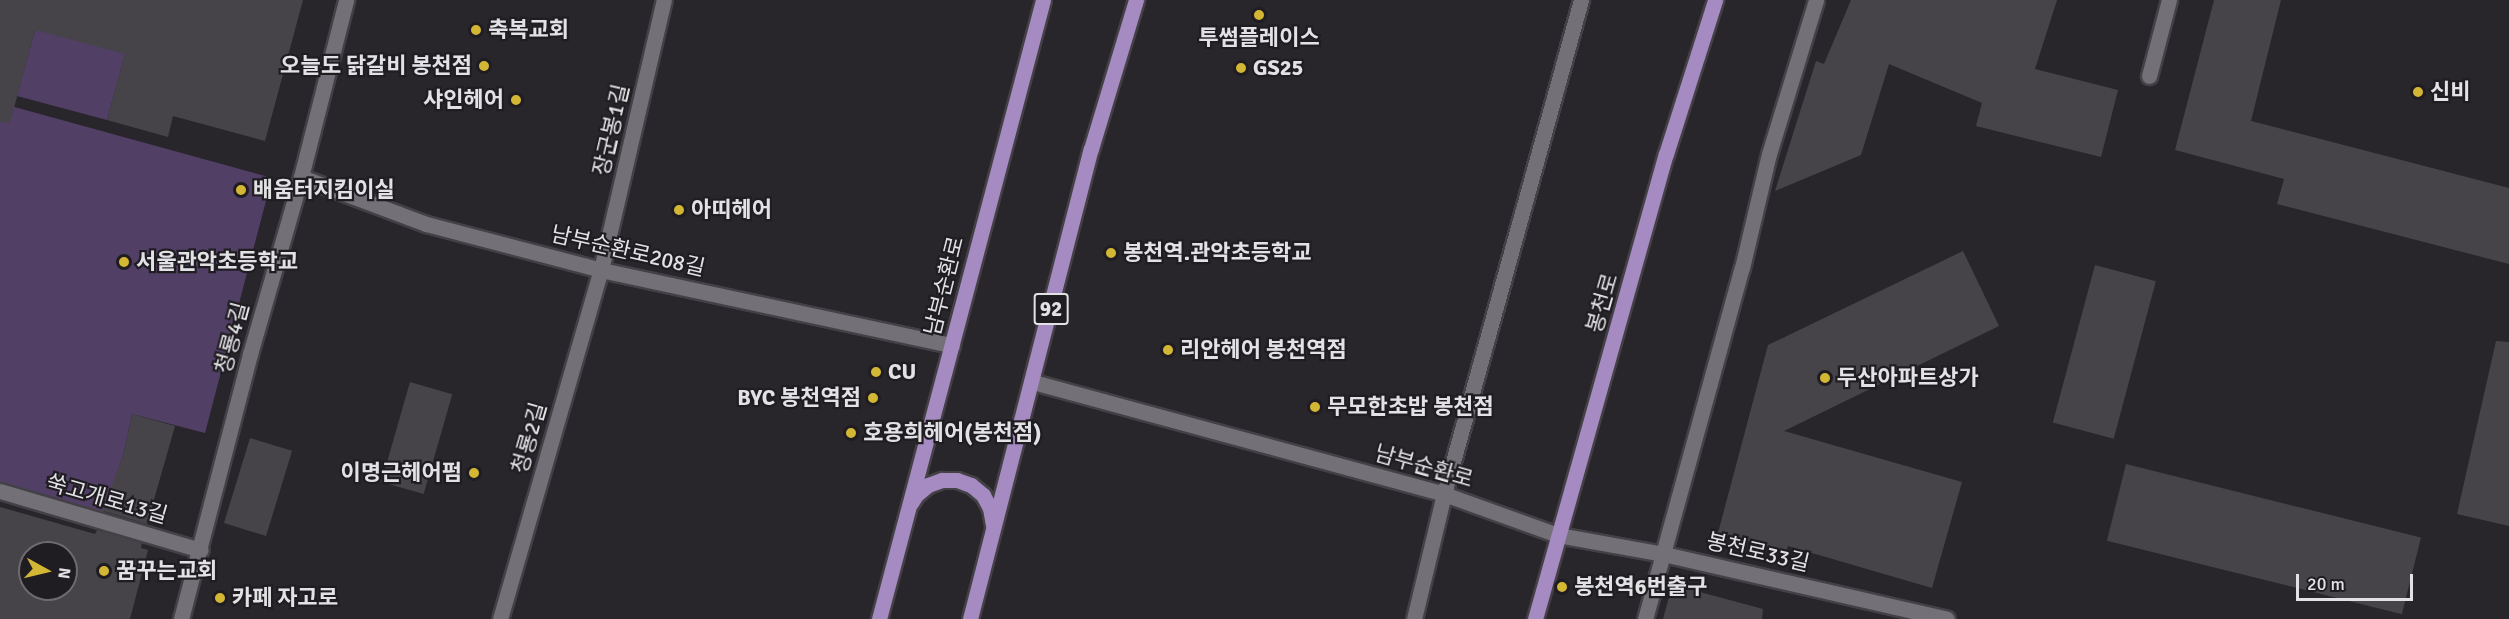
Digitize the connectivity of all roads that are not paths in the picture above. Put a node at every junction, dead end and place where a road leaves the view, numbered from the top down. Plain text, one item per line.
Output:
1 (346, 0) edge
2 (664, 0) edge
3 (1043, 0) edge
4 (1136, 0) edge
5 (1581, 0) edge
6 (1715, 0) edge
7 (1816, 0) edge
8 (2169, 0) edge
9 (2149, 76) dead end
10 (301, 177) junction
11 (601, 270) junction
12 (952, 345) junction
13 (1032, 382) junction
14 (0, 491) edge
15 (1444, 494) junction
16 (909, 507) junction
17 (1558, 535) junction
18 (991, 537) junction
19 (200, 550) junction
20 (1664, 554) junction
21 (181, 619) edge
22 (500, 619) edge
23 (879, 619) edge
24 (970, 619) edge
25 (1414, 619) edge
26 (1535, 619) edge
27 (1645, 619) edge
28 (1947, 619) edge

1 - 10 street, 청룡4길
2 - 11 street, 장군봉1길
3 - 12 main road, 남부순환로
4 - 13 main road, 92
5 - 15 street
6 - 17 main road, 봉천로
7 - 20 street
8 - 9 street
10 - 11 street, 남부순환로208길
10 - 19 street, 청룡4길
11 - 12 street, 남부순환로208길
11 - 22 street, 청룡2길
12 - 16 main road, 남부순환로
13 - 15 street, 남부순환로
13 - 18 main road, 92
14 - 19 street, 쑥고개로13길
15 - 17 street, 남부순환로
15 - 25 street
16 - 18 main road
16 - 23 main road, 남부순환로
17 - 20 street, 봉천로33길
17 - 26 main road, 봉천로
18 - 24 main road, 92
19 - 21 street, 청룡4길
20 - 27 street
20 - 28 street, 봉천로33길

